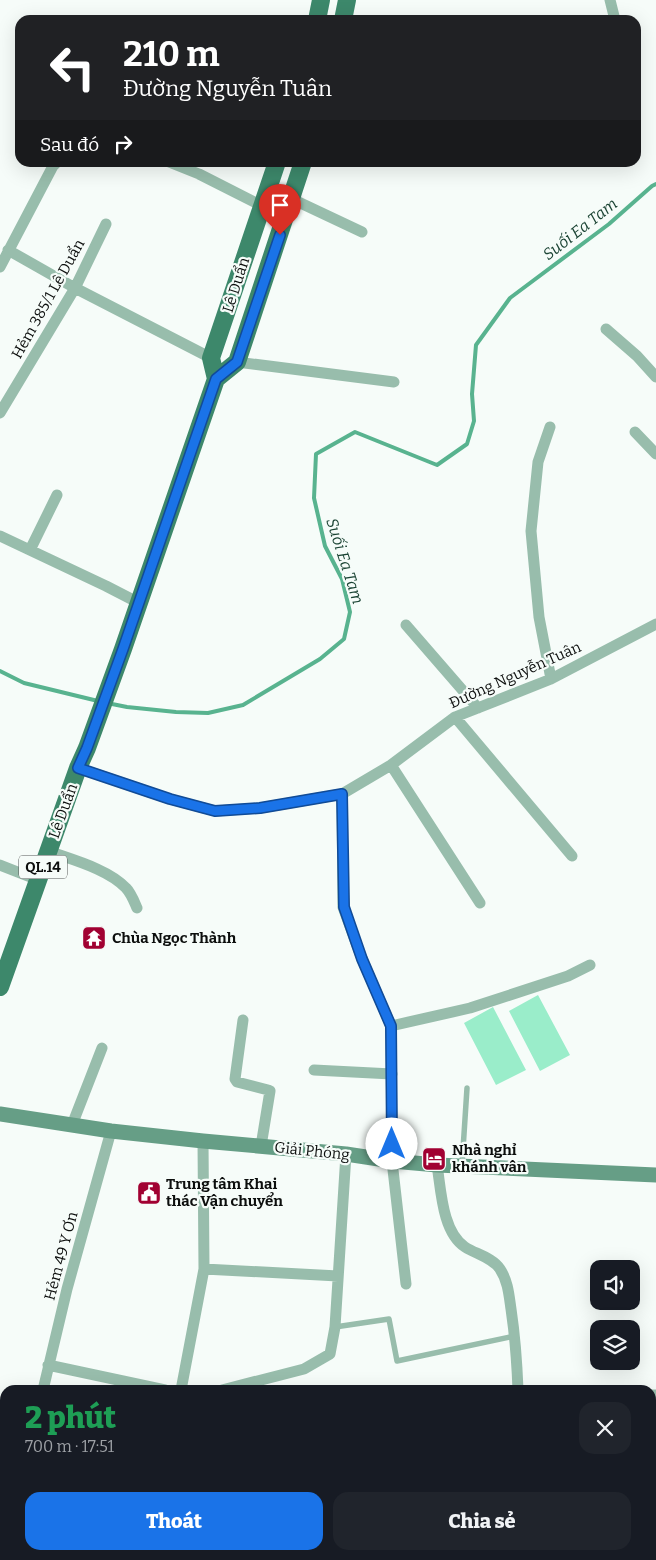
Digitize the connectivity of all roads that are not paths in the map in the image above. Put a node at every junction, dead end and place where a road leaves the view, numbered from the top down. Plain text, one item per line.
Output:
1 (321, 0) edge
2 (347, 0) edge
3 (610, 0) edge
4 (318, 15) edge
5 (344, 15) edge
6 (614, 15) edge
7 (53, 167) edge
8 (182, 167) edge
9 (275, 167) edge
10 (302, 167) edge
11 (292, 199) junction
12 (262, 206) junction
13 (106, 224) dead end
14 (362, 232) dead end
15 (3, 257) edge
16 (75, 288) junction
17 (606, 329) dead end
18 (212, 358) junction
19 (237, 362) junction
20 (656, 377) edge
21 (216, 379) junction
22 (394, 382) dead end
23 (0, 413) edge
24 (550, 427) dead end
25 (635, 432) dead end
26 (656, 454) edge
27 (57, 494) dead end
28 (0, 536) edge
29 (30, 550) junction
30 (139, 603) junction
31 (656, 624) edge
32 (406, 625) dead end
33 (551, 679) junction
34 (478, 708) junction
35 (455, 717) junction
36 (391, 765) junction
37 (78, 768) junction
38 (342, 794) junction
39 (48, 851) junction
40 (572, 856) dead end
41 (0, 865) edge
42 (38, 880) junction
43 (480, 903) dead end
44 (137, 908) dead end
45 (590, 965) dead end
46 (0, 987) edge
47 (243, 1020) dead end
48 (391, 1026) junction
49 (102, 1048) dead end
50 (314, 1070) dead end
51 (392, 1074) junction
52 (467, 1088) dead end
53 (0, 1114) edge
54 (72, 1125) junction
55 (111, 1131) junction
56 (203, 1141) junction
57 (261, 1146) junction
58 (346, 1154) junction
59 (392, 1161) junction
60 (437, 1165) junction
61 (462, 1166) junction
62 (656, 1175) edge
63 (204, 1269) junction
64 (338, 1276) junction
65 (406, 1284) dead end
66 (335, 1326) junction
67 (515, 1336) junction
68 (48, 1365) junction
69 (44, 1385) edge
70 (142, 1385) edge
71 (182, 1385) edge
72 (242, 1385) edge
73 (518, 1385) edge

1 - 4 main road
2 - 5 main road
3 - 6 street
7 - 15 street
8 - 12 street
9 - 12 main road, Lê Duẩn / QL.14
10 - 11 main road, Lê Duẩn
11 - 14 street
11 - 19 main road, Lê Duẩn
12 - 18 main road, Lê Duẩn / QL.14
13 - 16 street, Hẻm 385/1 Lê Duẩn
15 - 16 street
16 - 18 street
16 - 23 street, Hẻm 385/1 Lê Duẩn
17 - 20 street
18 - 21 main road, Lê Duẩn / QL.14
19 - 21 main road
19 - 22 street
21 - 30 main road, Lê Duẩn / QL.14
24 - 33 street
25 - 26 street
27 - 29 street
28 - 29 street
29 - 30 street
30 - 37 main road, Lê Duẩn / QL.14
31 - 33 street, Đường Nguyễn Tuân
32 - 34 street
33 - 34 street, Đường Nguyễn Tuân
34 - 35 street, Đường Nguyễn Tuân
35 - 36 street, Đường Nguyễn Tuân
35 - 40 street
36 - 38 street, Đường Nguyễn Tuân
36 - 43 street
37 - 38 street, Đường Nguyễn Tuân
37 - 39 main road, Lê Duẩn / QL.14
38 - 48 street
39 - 42 main road, Lê Duẩn / QL.14
39 - 44 street
41 - 42 street
42 - 46 main road, Lê Duẩn / QL.14
45 - 48 street
47 - 57 street
48 - 51 street
49 - 54 street
50 - 51 street
51 - 59 street
52 - 61 lane
53 - 54 street, Giải Phóng
54 - 55 street, Giải Phóng
55 - 56 street, Giải Phóng
55 - 68 street, Hẻm 49 Y Ơn
56 - 57 street, Giải Phóng
56 - 63 street
57 - 58 street, Giải Phóng
58 - 59 street, Giải Phóng
58 - 64 street
59 - 60 street, Giải Phóng
59 - 65 street
60 - 61 street, Giải Phóng
60 - 67 street
61 - 62 street, Giải Phóng
63 - 64 street
63 - 71 street
64 - 66 street
66 - 67 lane
66 - 72 street
67 - 73 street
68 - 69 street, Hẻm 49 Y Ơn
68 - 70 street

